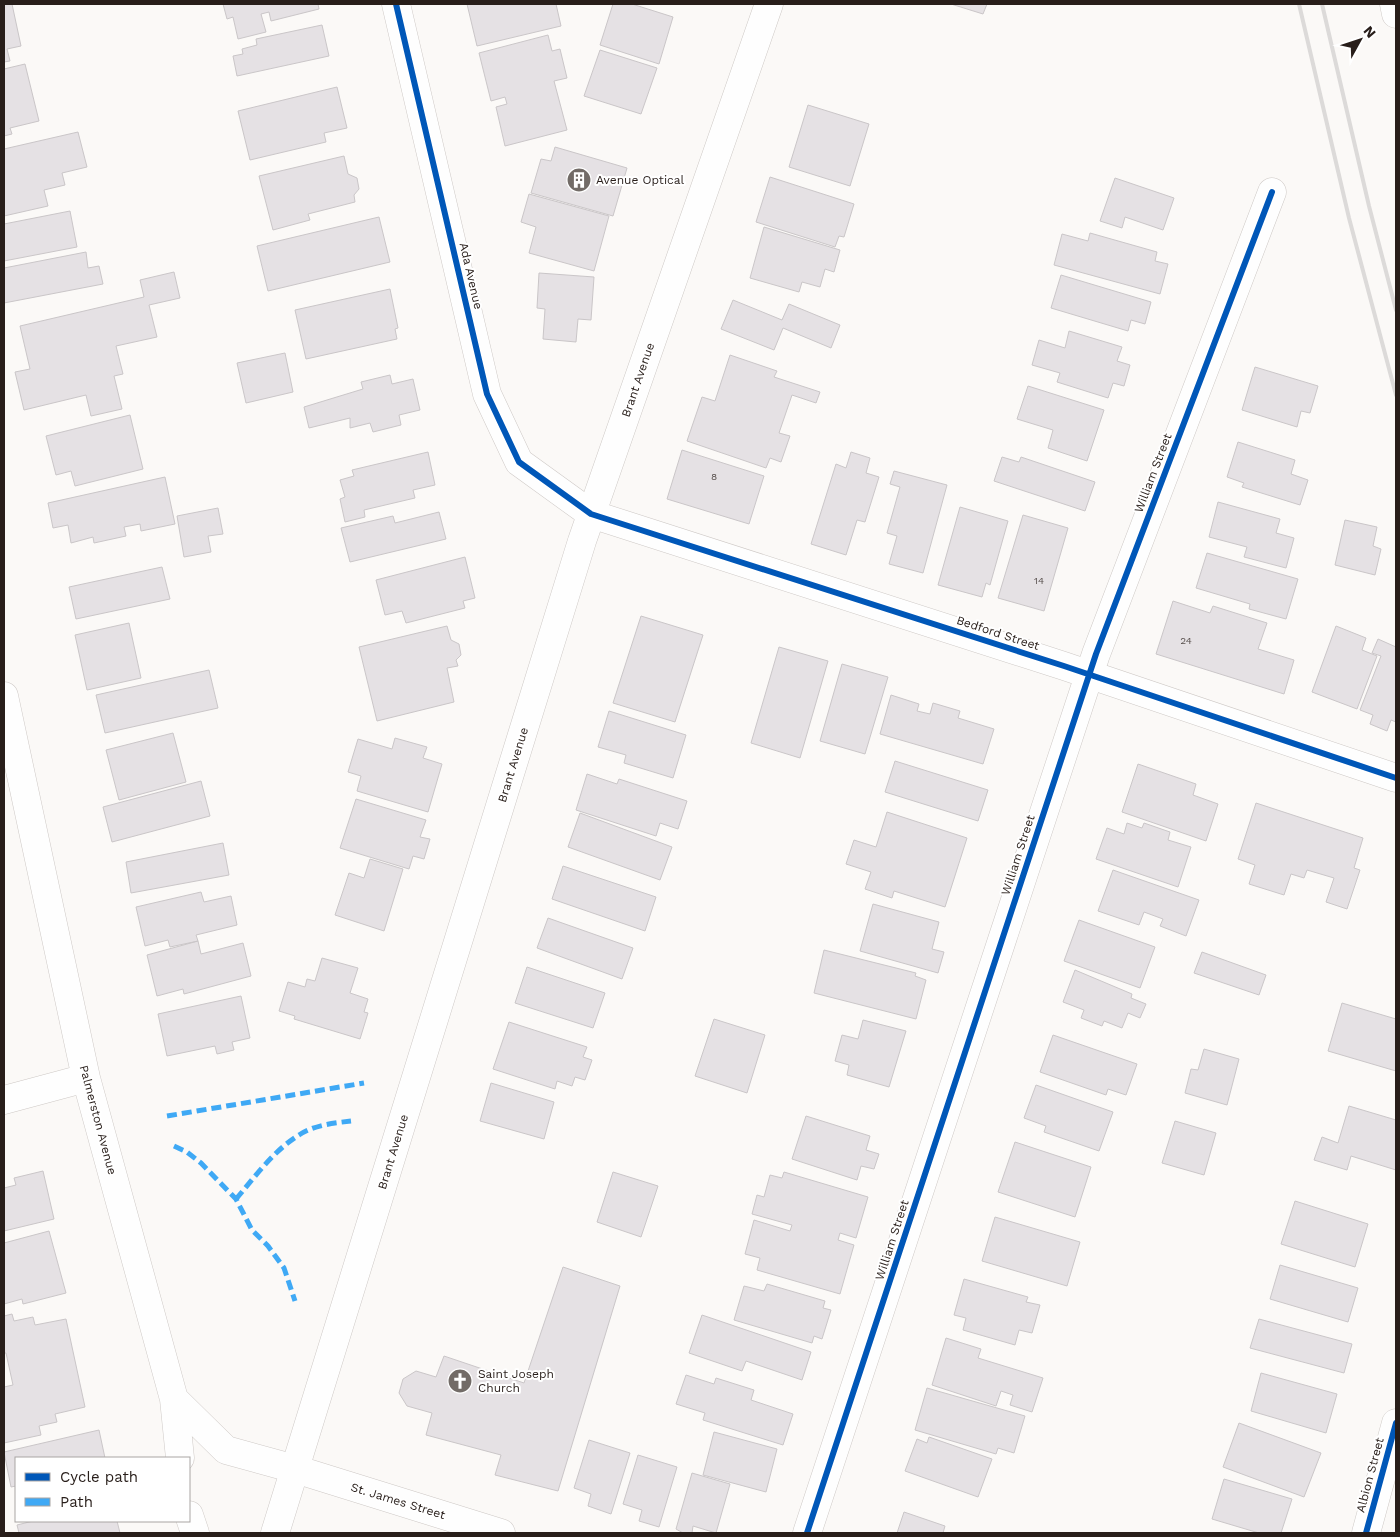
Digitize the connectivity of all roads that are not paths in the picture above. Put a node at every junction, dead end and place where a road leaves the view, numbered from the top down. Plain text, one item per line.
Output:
1 (396, 4) edge
2 (769, 4) edge
3 (1394, 4) edge
4 (1396, 14) edge
5 (1272, 192) dead end
6 (591, 514) junction
7 (1093, 664) junction
8 (4, 696) edge
9 (1396, 778) edge
10 (86, 1078) junction
11 (4, 1100) edge
12 (174, 1399) junction
13 (1396, 1423) edge
14 (180, 1457) edge
15 (295, 1469) junction
16 (190, 1518) edge
17 (195, 1533) edge
18 (275, 1533) edge
19 (502, 1533) edge
20 (808, 1533) edge
21 (1366, 1533) edge

1 - 6 street, Ada Avenue
2 - 6 street, Brant Avenue
3 - 4 street
5 - 7 street, William Street
6 - 7 street, Bedford Street
6 - 15 street, Brant Avenue
7 - 9 street, Bedford Street
7 - 20 street, William Street
8 - 10 street, Palmerston Avenue
10 - 11 street
10 - 12 street, Palmerston Avenue
12 - 14 street, Palmerston Avenue
12 - 15 street
13 - 21 street, Albion Street
15 - 18 street, Brant Avenue
15 - 19 street, St. James Street
16 - 17 street

